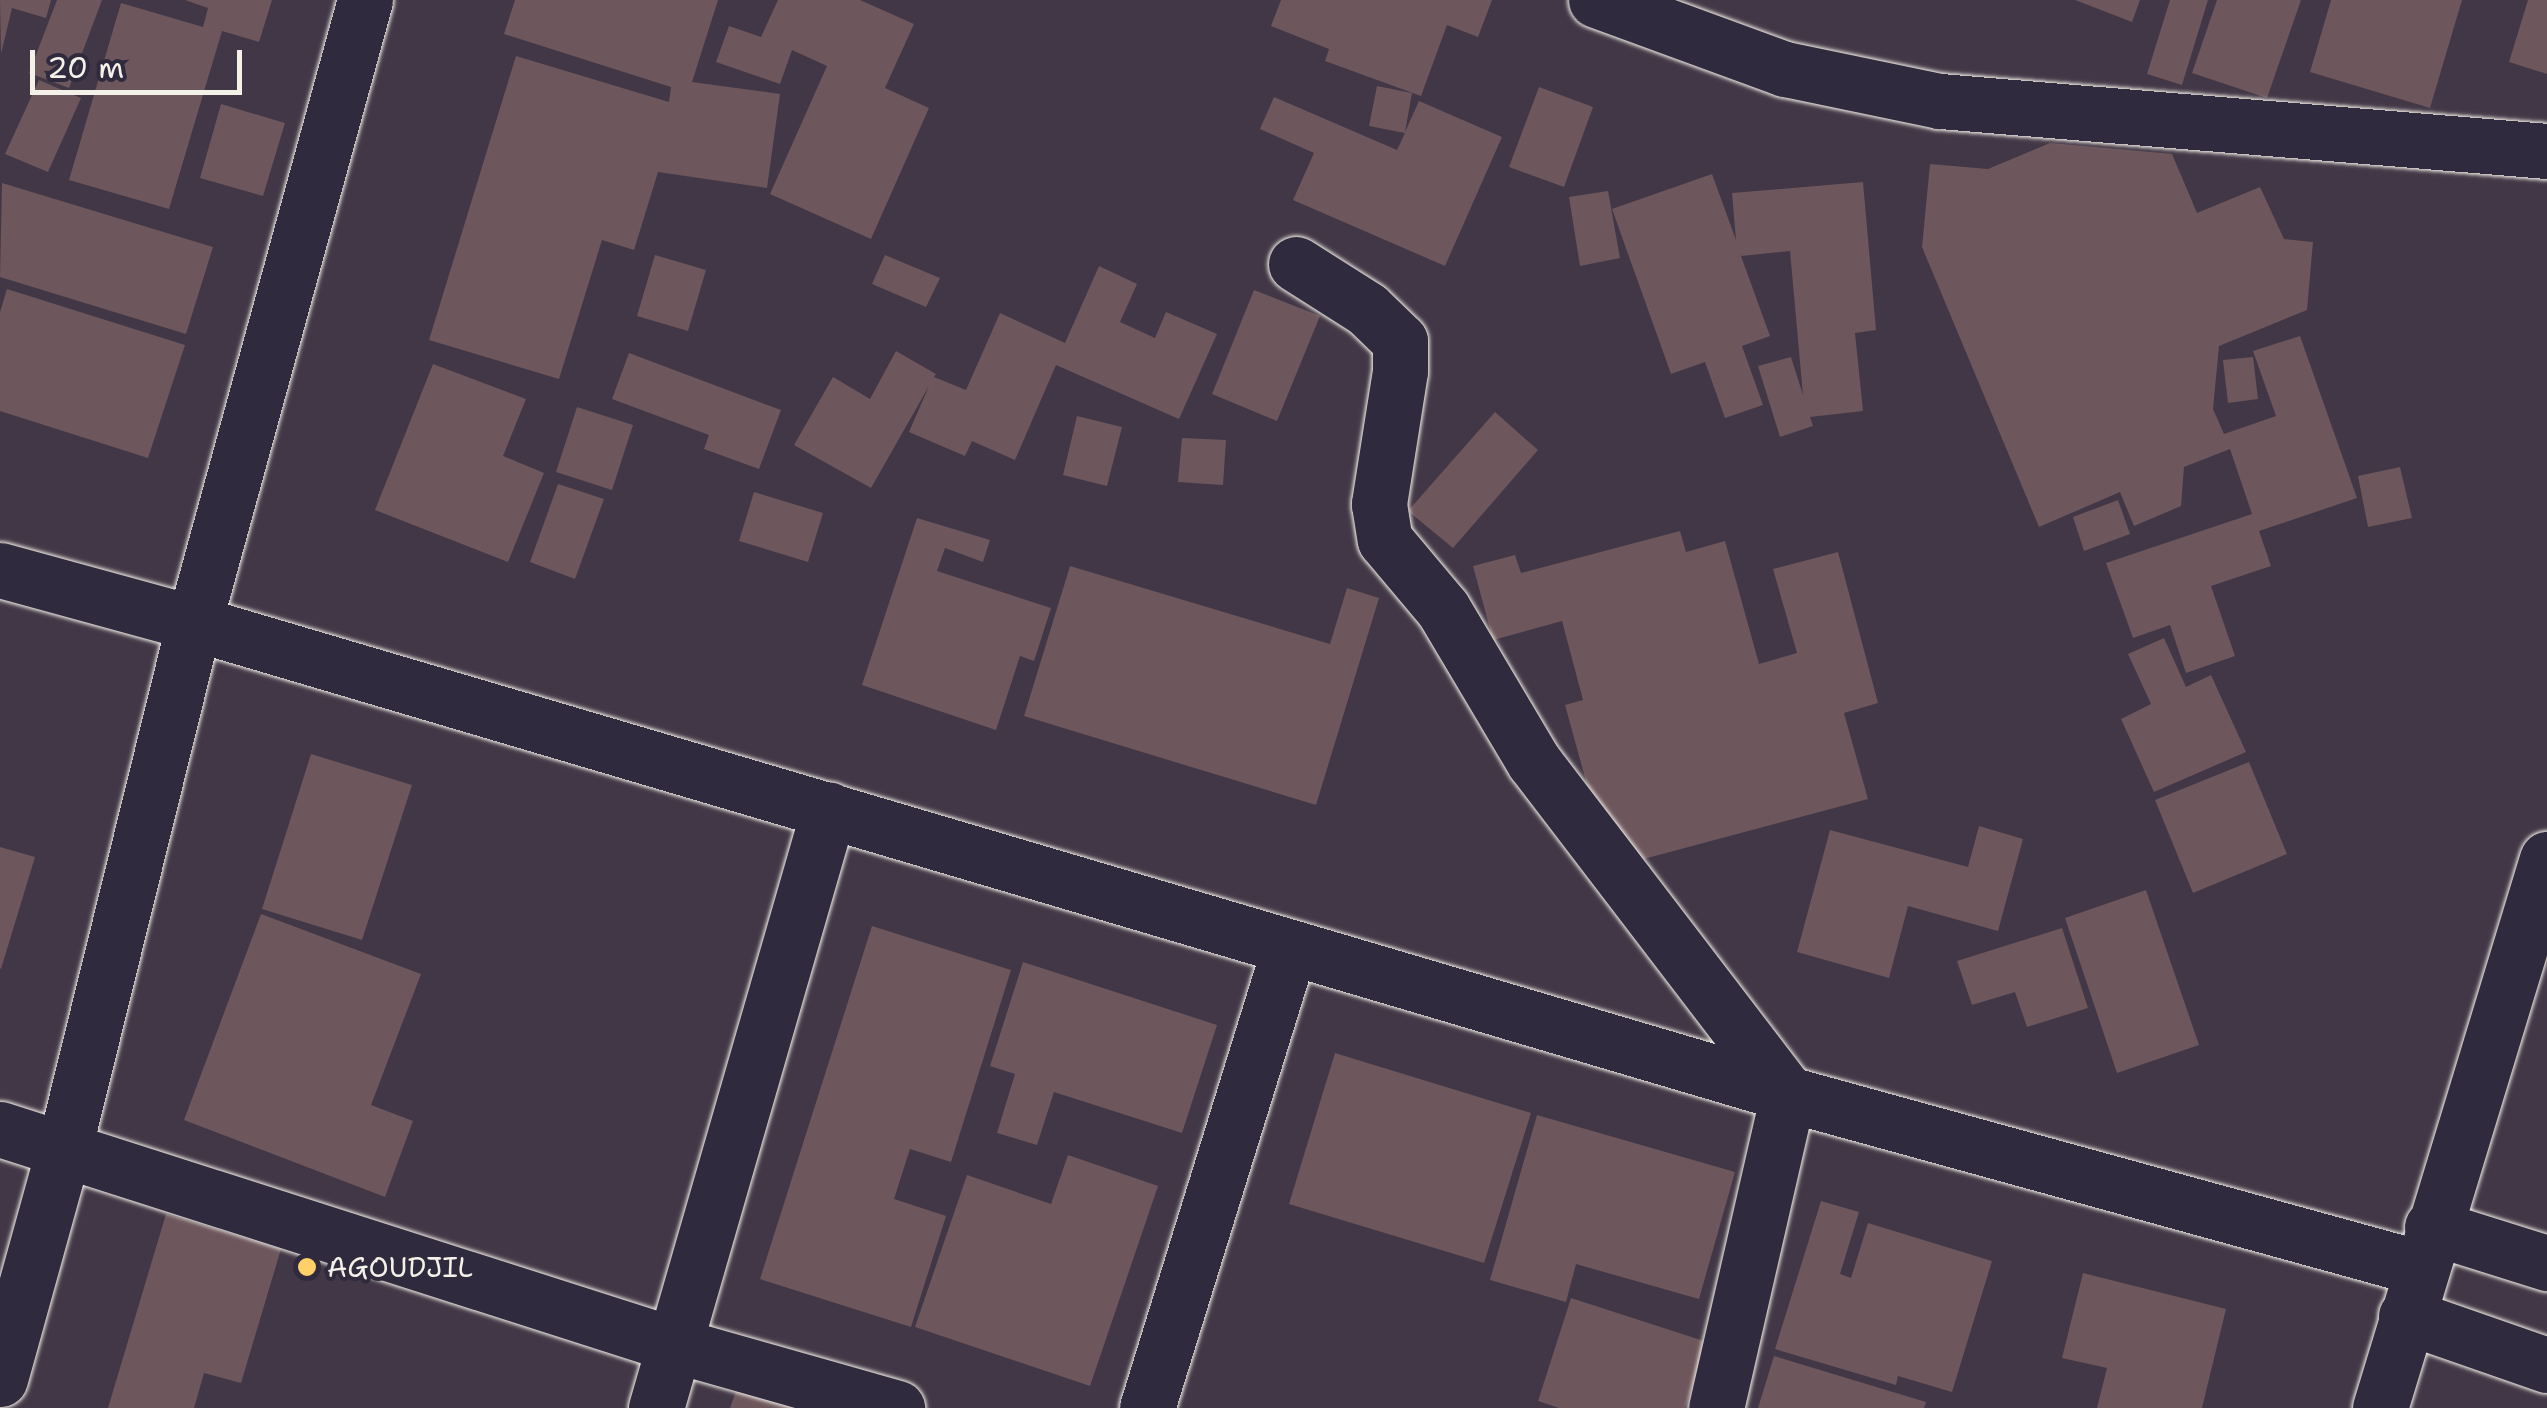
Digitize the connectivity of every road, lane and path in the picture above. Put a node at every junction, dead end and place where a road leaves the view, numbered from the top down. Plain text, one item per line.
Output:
1 (365, 0) edge
2 (1596, 0) edge
3 (2547, 151) edge
4 (1296, 264) dead end
5 (0, 570) edge
6 (194, 623) junction
7 (830, 809) junction
8 (2547, 859) edge
9 (1289, 948) junction
10 (1788, 1094) junction
11 (0, 1129) edge
12 (64, 1150) junction
13 (2547, 1263) edge
14 (2420, 1270) junction
15 (675, 1345) junction
16 (2547, 1366) edge
17 (0, 1379) edge
18 (656, 1408) edge
19 (897, 1408) edge
20 (1147, 1408) edge
21 (1716, 1408) edge
22 (2380, 1408) edge

1 - 6 street
2 - 3 street
4 - 10 street
5 - 6 street
6 - 7 street
6 - 12 street
7 - 9 street
7 - 15 street
8 - 14 street
9 - 10 street
9 - 20 street
10 - 14 street
10 - 21 street
11 - 12 street
12 - 15 street
12 - 17 street
13 - 14 street
14 - 16 street
14 - 22 street
15 - 18 street
15 - 19 street

